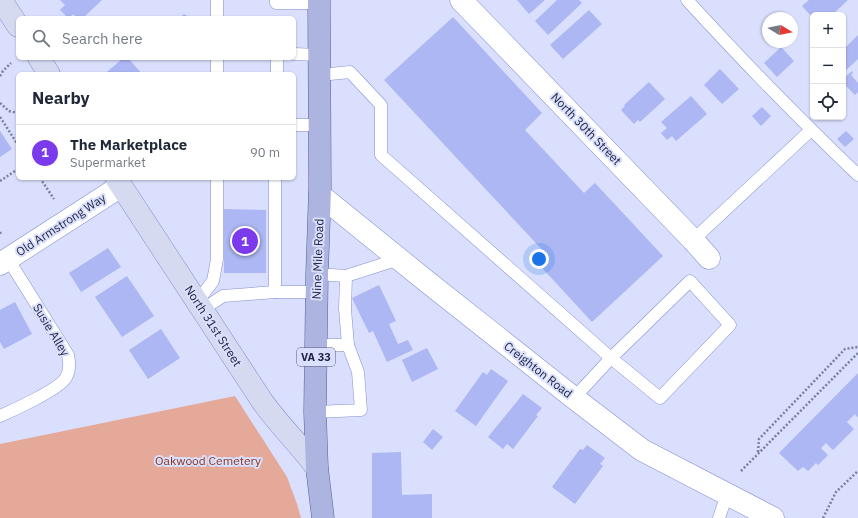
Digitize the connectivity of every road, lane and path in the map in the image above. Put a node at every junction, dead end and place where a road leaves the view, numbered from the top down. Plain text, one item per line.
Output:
1 (217, 0) edge
2 (276, 0) edge
3 (461, 0) edge
4 (687, 0) edge
5 (1, 1) edge
6 (319, 2) edge
7 (217, 16) edge
8 (16, 23) edge
9 (296, 55) edge
10 (39, 60) edge
11 (217, 60) edge
12 (277, 60) edge
13 (11, 63) dead end
14 (319, 65) junction
15 (48, 72) edge
16 (217, 72) edge
17 (276, 72) edge
18 (0, 76) edge
19 (0, 103) edge
20 (16, 113) edge
21 (0, 117) edge
22 (296, 125) edge
23 (320, 125) junction
24 (811, 130) junction
25 (16, 142) edge
26 (16, 170) edge
27 (858, 175) edge
28 (0, 180) edge
29 (41, 180) edge
30 (217, 180) edge
31 (275, 180) edge
32 (119, 182) edge
33 (320, 195) junction
34 (54, 199) dead end
35 (693, 240) junction
36 (709, 258) dead end
37 (399, 259) junction
38 (4, 261) edge
39 (346, 276) junction
40 (317, 283) junction
41 (276, 292) junction
42 (200, 306) junction
43 (316, 345) junction
44 (348, 345) junction
45 (858, 347) edge
46 (858, 353) edge
47 (612, 358) junction
48 (574, 398) junction
49 (315, 412) junction
50 (0, 416) edge
51 (758, 453) junction
52 (317, 468) junction
53 (741, 471) dead end
54 (858, 471) edge
55 (727, 494) junction
56 (323, 518) edge
57 (718, 518) edge
58 (773, 518) edge
59 (823, 518) edge

1 - 7 lane
2 - 6 lane
3 - 35 street, North 30th Street
4 - 24 lane
5 - 8 street
6 - 14 main road, Nine Mile Road / VA 33
9 - 14 lane
10 - 15 street
11 - 16 lane
12 - 17 lane
13 - 18 path
14 - 23 main road, Nine Mile Road / VA 33
14 - 47 lane
19 - 20 path
21 - 25 path
22 - 23 lane
23 - 33 main road, Nine Mile Road / VA 33
24 - 27 lane
24 - 35 lane
26 - 28 path
29 - 34 path
30 - 42 lane
31 - 41 lane
32 - 38 street, Old Armstrong Way
32 - 42 street, North 31st Street
33 - 37 street, Creighton Road
33 - 40 main road, Nine Mile Road / VA 33
35 - 36 street, North 30th Street
37 - 39 lane
37 - 48 street, Creighton Road
38 - 50 lane, Susie Alley
39 - 40 lane
39 - 44 lane
40 - 41 lane
40 - 43 main road, Nine Mile Road / VA 33
41 - 42 lane
42 - 52 street, North 31st Street
43 - 44 lane
43 - 49 main road, Nine Mile Road / VA 33
44 - 49 lane
45 - 51 path
46 - 51 path
47 - 47 lane
47 - 48 lane
48 - 55 street, Creighton Road
49 - 52 main road, Nine Mile Road / VA 33
51 - 53 path
52 - 56 main road, Nine Mile Road / VA 33
54 - 59 path
55 - 57 lane
55 - 58 street, Creighton Road

